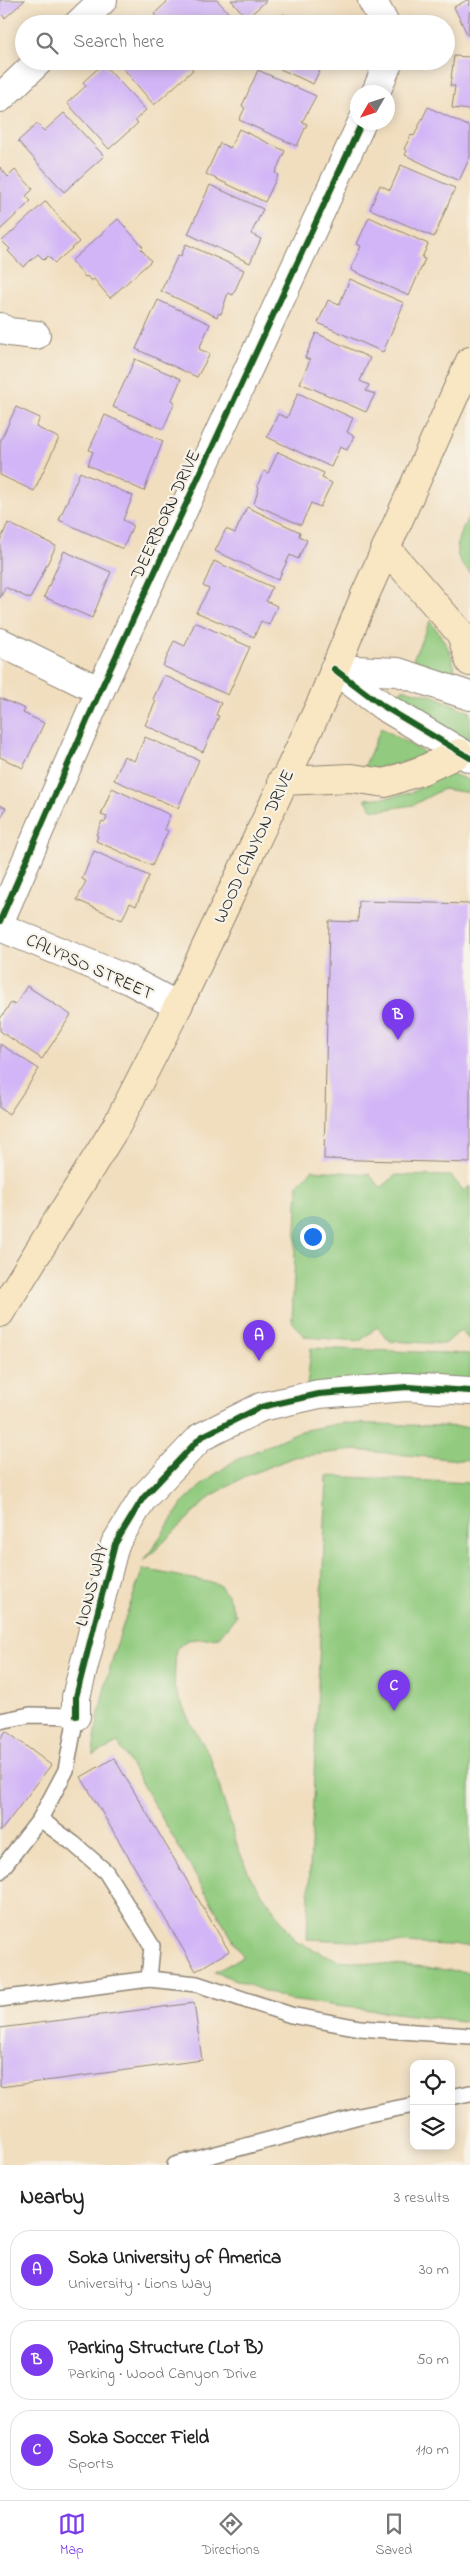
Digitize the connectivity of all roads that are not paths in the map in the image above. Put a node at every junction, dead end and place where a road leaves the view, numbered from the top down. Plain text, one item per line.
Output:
1 (103, 0) edge
2 (372, 0) edge
3 (87, 15) edge
4 (380, 15) edge
5 (30, 70) edge
6 (385, 70) edge
7 (379, 85) edge
8 (0, 98) edge
9 (358, 130) edge
10 (0, 328) edge
11 (36, 335) dead end
12 (470, 361) edge
13 (386, 548) junction
14 (0, 642) edge
15 (470, 662) edge
16 (334, 669) junction
17 (100, 692) junction
18 (470, 696) edge
19 (464, 756) edge
20 (282, 781) junction
21 (0, 921) edge
22 (0, 927) edge
23 (178, 1006) junction
24 (0, 1313) edge
25 (470, 1391) edge
26 (76, 1716) junction
27 (0, 1721) edge
28 (40, 1819) junction
29 (0, 1871) edge
30 (149, 1979) junction
31 (0, 1999) edge
32 (470, 2036) edge
33 (470, 2093) edge
34 (455, 2096) edge
35 (410, 2106) edge
36 (175, 2165) edge

1 - 3 street
2 - 4 street
5 - 8 street
6 - 7 street
9 - 17 street, DEERBORN DRIVE
10 - 11 street
12 - 13 main road, WOOD CANYON DRIVE
13 - 15 main road
13 - 16 main road, WOOD CANYON DRIVE
14 - 17 street
16 - 18 street
16 - 19 street
16 - 20 main road, WOOD CANYON DRIVE
17 - 21 street, DEERBORN DRIVE
19 - 20 main road
20 - 23 main road, WOOD CANYON DRIVE
22 - 23 street, CALYPSO STREET
23 - 24 main road, WOOD CANYON DRIVE
25 - 26 street, LIONS WAY
26 - 27 lane
26 - 28 lane
28 - 29 lane
28 - 30 lane
30 - 31 lane
30 - 32 lane
33 - 34 lane
35 - 36 lane

